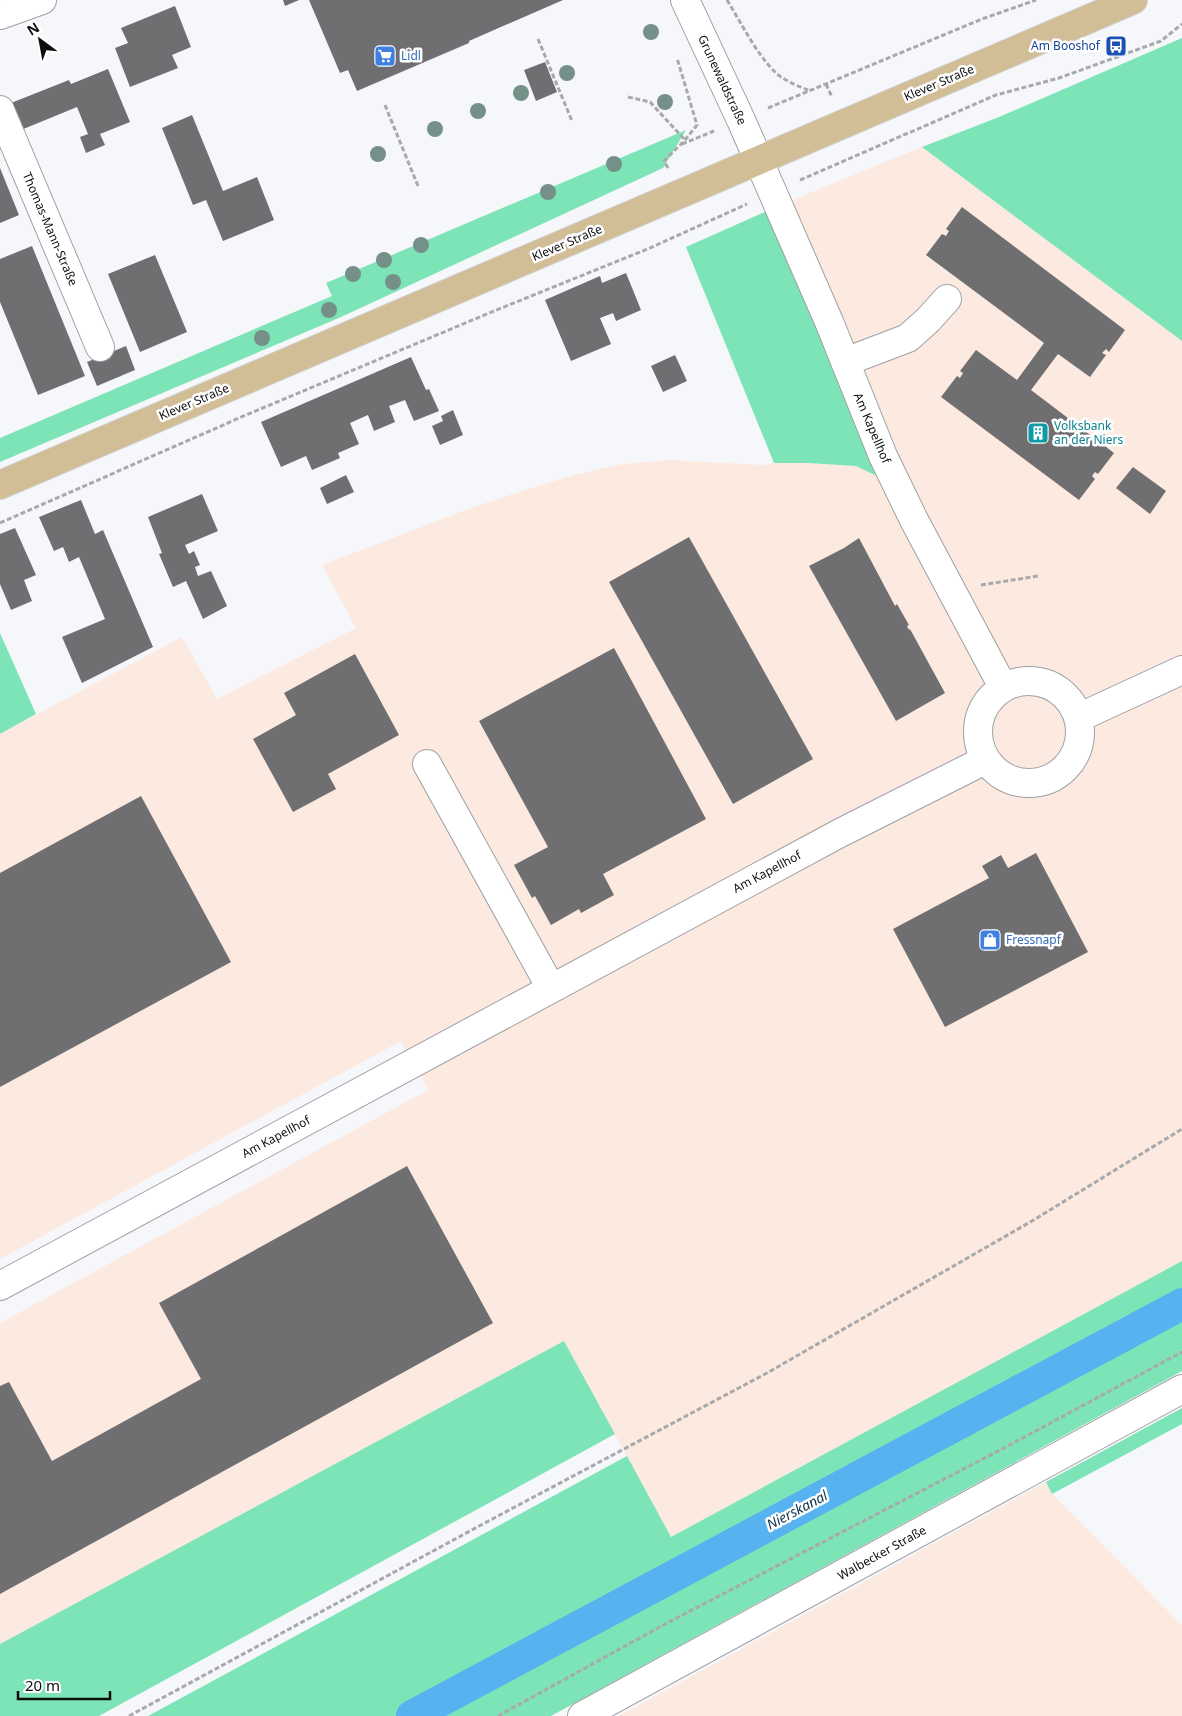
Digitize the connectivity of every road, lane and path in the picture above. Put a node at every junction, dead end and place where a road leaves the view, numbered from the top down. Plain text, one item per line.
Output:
1 (42, 0) edge
2 (685, 0) edge
3 (727, 0) edge
4 (1036, 0) edge
5 (1133, 0) edge
6 (0, 15) edge
7 (1182, 24) edge
8 (538, 40) dead end
9 (677, 58) dead end
10 (628, 98) dead end
11 (385, 105) dead end
12 (0, 110) edge
13 (572, 121) dead end
14 (685, 140) junction
15 (682, 144) dead end
16 (758, 161) junction
17 (418, 186) dead end
18 (772, 193) junction
19 (947, 299) dead end
20 (100, 347) dead end
21 (845, 362) junction
22 (0, 485) edge
23 (0, 523) edge
24 (1038, 576) dead end
25 (951, 590) junction
26 (1182, 670) edge
27 (1003, 688) junction
28 (1078, 718) junction
29 (985, 760) junction
30 (427, 764) dead end
31 (552, 988) junction
32 (1182, 1129) edge
33 (0, 1286) edge
34 (1182, 1352) edge
35 (1182, 1389) edge
36 (129, 1716) edge
37 (498, 1716) edge
38 (582, 1716) edge

1 - 6 street
2 - 16 street, Grunewaldstraße
3 - 4 path
5 - 16 main road, Klever Straße
7 - 18 path
8 - 13 path
9 - 14 path
10 - 14 path
11 - 17 path
12 - 20 street, Thomas-Mann-Straße
14 - 15 path
16 - 18 street, Am Kapellhof
16 - 22 main road, Klever Straße
18 - 21 street, Am Kapellhof
18 - 23 path
19 - 21 street
21 - 25 street, Am Kapellhof
24 - 25 path
25 - 27 street, Am Kapellhof
26 - 28 street
27 - 28 street
27 - 29 street
28 - 29 street
29 - 31 street, Am Kapellhof
30 - 31 street
31 - 33 street, Am Kapellhof
32 - 36 path
34 - 37 path
35 - 38 street, Walbecker Straße

